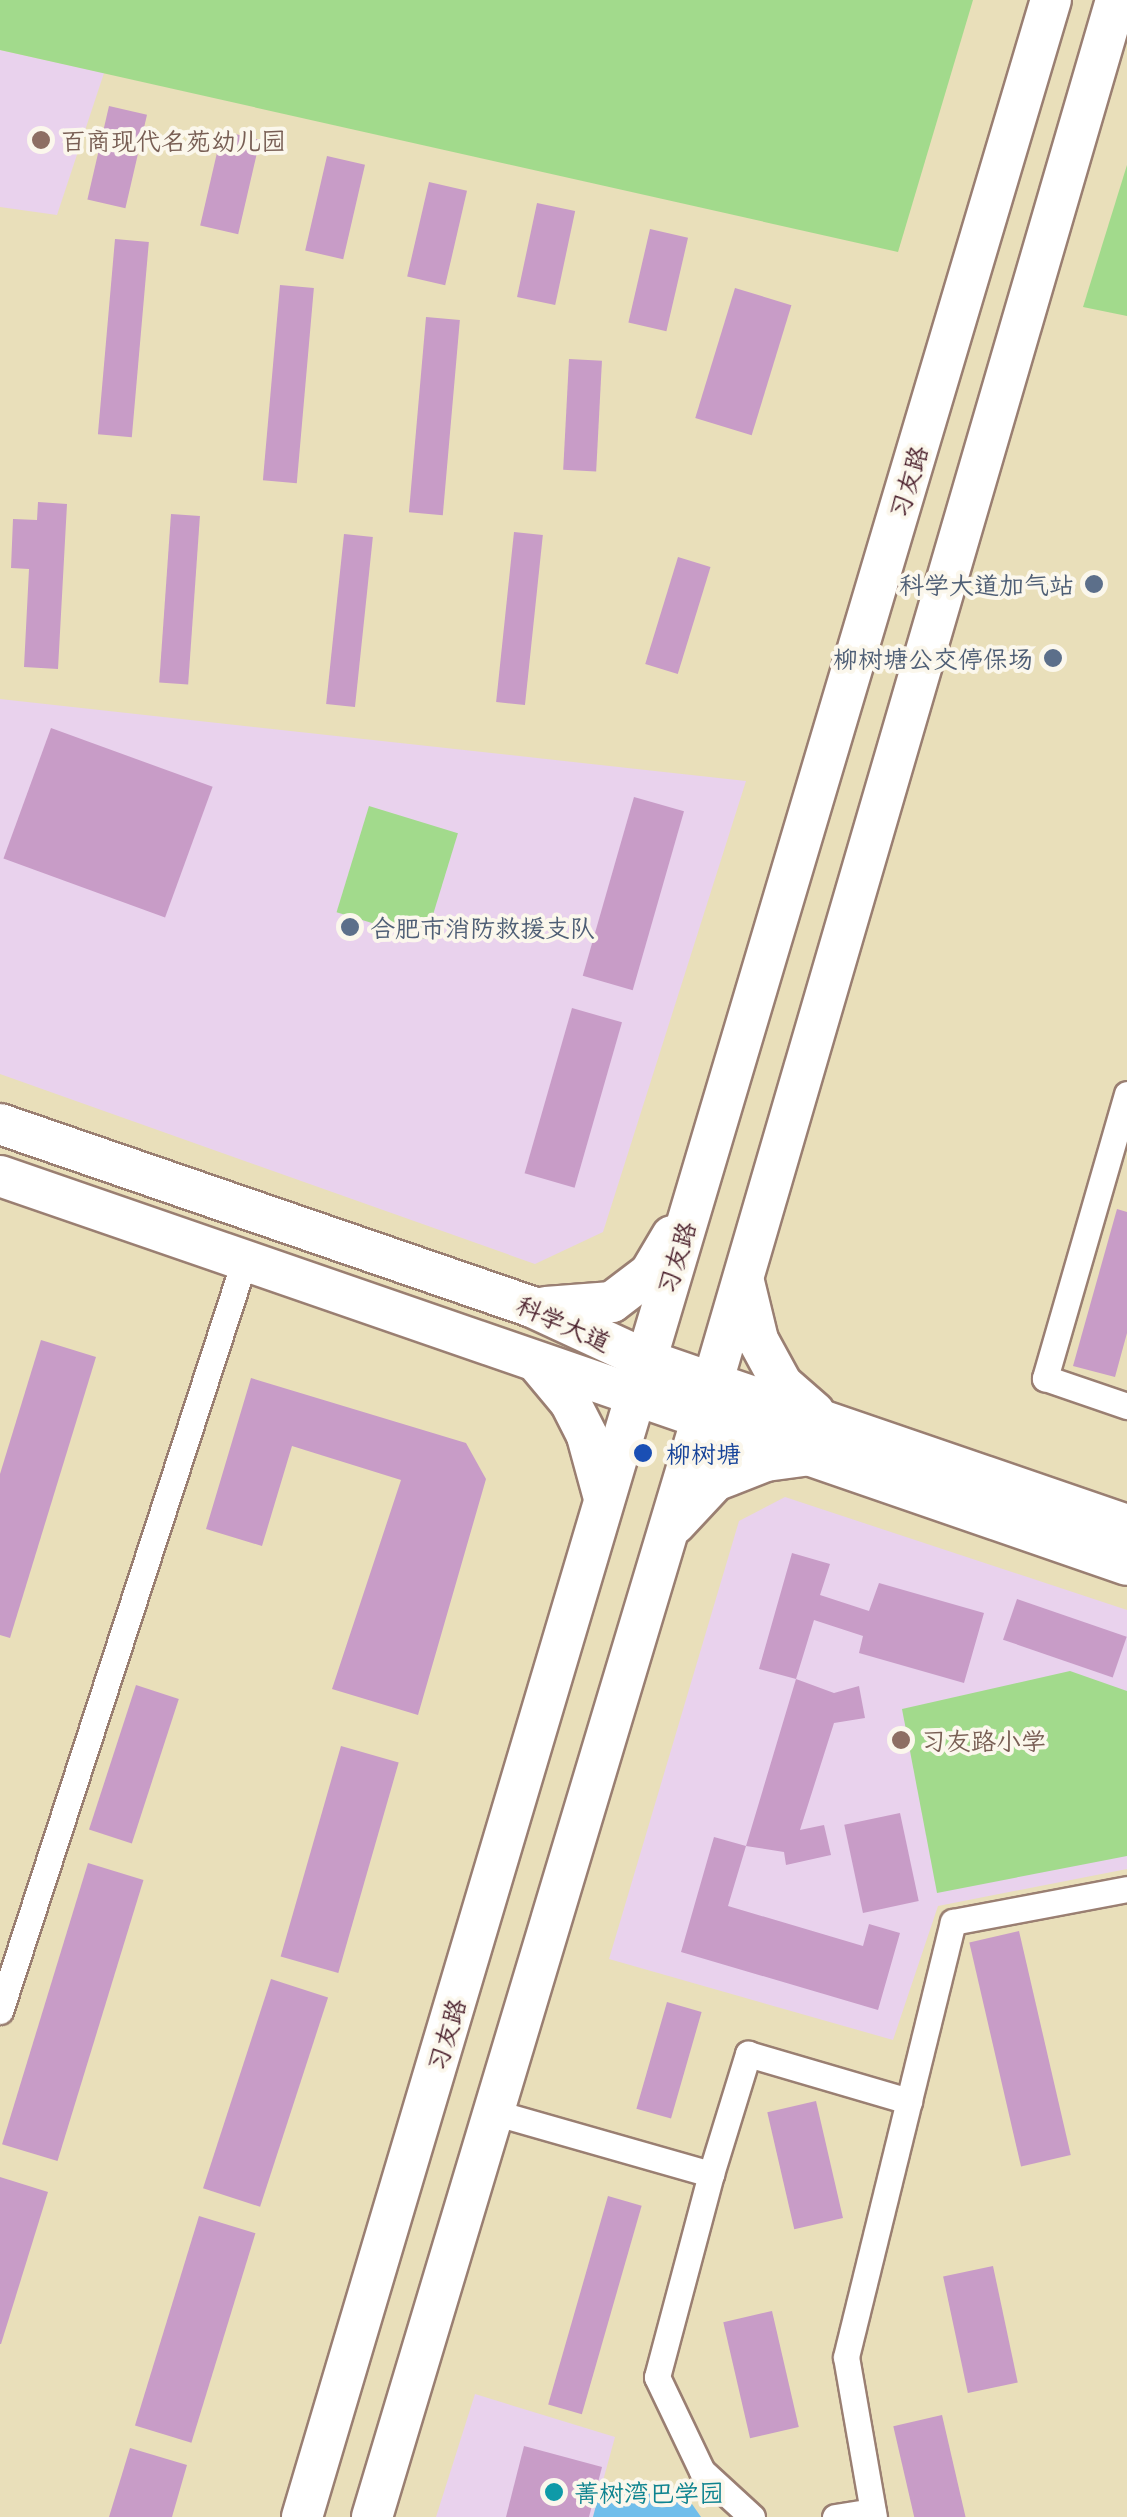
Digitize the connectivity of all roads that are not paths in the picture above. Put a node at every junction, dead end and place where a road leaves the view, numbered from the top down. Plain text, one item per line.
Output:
1 (1051, 0) edge
2 (1116, 0) edge
3 (1127, 1094) edge
4 (0, 1124) edge
5 (0, 1176) edge
6 (694, 1199) junction
7 (244, 1262) junction
8 (743, 1277) junction
9 (532, 1307) junction
10 (646, 1360) junction
11 (539, 1365) junction
12 (635, 1399) junction
13 (707, 1400) junction
14 (1127, 1406) edge
15 (818, 1436) junction
16 (605, 1500) junction
17 (1127, 1525) edge
18 (668, 1530) junction
19 (1127, 1565) edge
20 (1127, 1889) edge
21 (0, 2012) edge
22 (909, 2102) junction
23 (494, 2112) junction
24 (711, 2174) junction
25 (874, 2514) edge
26 (302, 2517) edge
27 (372, 2517) edge
28 (752, 2517) edge
29 (834, 2517) edge

1 - 6 main road, 习友路
2 - 8 main road
3 - 14 street
4 - 9 main road, 科学大道
5 - 7 main road, 科学大道
6 - 9 main road
6 - 10 main road, 习友路
7 - 11 main road, 科学大道
7 - 21 street
8 - 13 main road
8 - 15 main road
9 - 10 main road, 科学大道
10 - 12 main road, 习友路
10 - 13 main road, 科学大道
11 - 12 main road, 科学大道
11 - 16 main road
12 - 13 main road, 科学大道
12 - 16 main road, 习友路
13 - 15 main road, 科学大道
13 - 18 main road
15 - 17 main road, 科学大道
15 - 18 main road
15 - 19 main road, 科学大道
16 - 26 main road, 习友路
18 - 23 main road
20 - 22 street
22 - 24 street
22 - 25 street
23 - 24 street
23 - 27 main road
24 - 28 street
25 - 29 street

